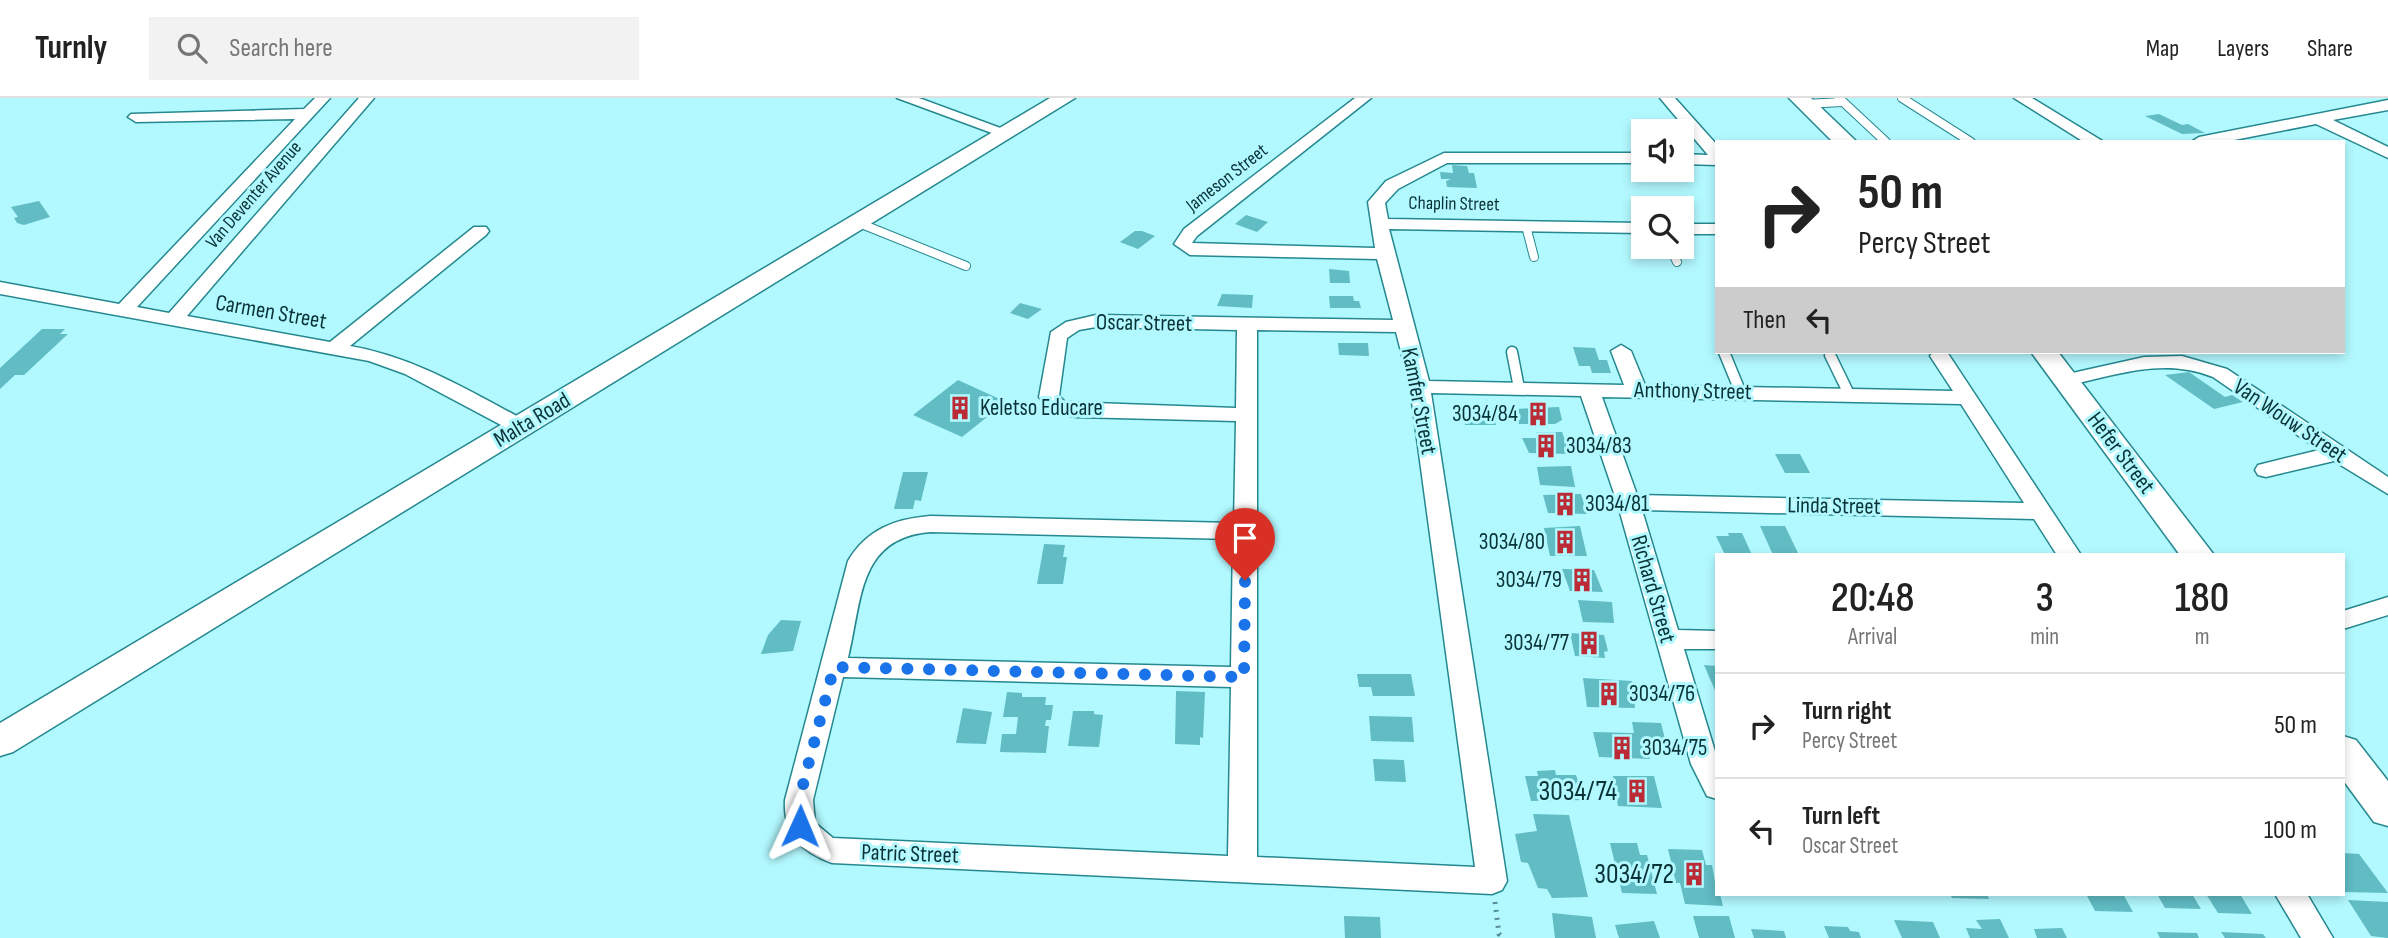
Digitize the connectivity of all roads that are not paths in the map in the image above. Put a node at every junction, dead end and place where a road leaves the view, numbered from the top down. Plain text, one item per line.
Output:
1 (323, 98) edge
2 (368, 98) edge
3 (904, 98) edge
4 (1065, 98) edge
5 (1364, 98) edge
6 (1667, 98) edge
7 (1902, 98) edge
8 (2029, 99) edge
9 (1841, 100) edge
10 (1802, 101) edge
11 (2388, 105) edge
12 (308, 114) junction
13 (136, 117) dead end
14 (2319, 119) junction
15 (1006, 133) junction
16 (1844, 140) edge
17 (1884, 140) edge
18 (1968, 140) edge
19 (2093, 140) edge
20 (2226, 140) edge
21 (2388, 153) edge
22 (1715, 155) edge
23 (1715, 157) edge
24 (1631, 158) edge
25 (1694, 158) edge
26 (859, 223) junction
27 (1381, 224) junction
28 (1526, 226) junction
29 (1631, 228) edge
30 (1694, 229) edge
31 (1715, 229) edge
32 (480, 231) dead end
33 (1385, 254) junction
34 (1534, 257) dead end
35 (1676, 259) edge
36 (1677, 262) dead end
37 (966, 266) dead end
38 (0, 288) edge
39 (123, 311) junction
40 (173, 320) junction
41 (1247, 324) junction
42 (1404, 326) junction
43 (334, 349) junction
44 (1621, 351) dead end
45 (1513, 352) dead end
46 (1725, 354) edge
47 (2046, 354) edge
48 (1830, 355) dead end
49 (1940, 356) dead end
50 (2066, 380) junction
51 (1420, 387) junction
52 (1519, 388) junction
53 (1589, 390) junction
54 (1637, 391) junction
55 (1740, 391) junction
56 (1849, 394) junction
57 (1966, 398) junction
58 (1247, 415) junction
59 (521, 426) junction
60 (2337, 453) junction
61 (2266, 470) dead end
62 (2388, 487) edge
63 (1628, 502) junction
64 (2041, 511) junction
65 (1245, 531) junction
66 (2068, 553) edge
67 (2196, 553) edge
68 (2388, 606) edge
69 (2345, 619) edge
70 (1667, 639) junction
71 (1715, 640) edge
72 (834, 667) junction
73 (1244, 677) junction
74 (0, 741) edge
75 (2345, 754) edge
76 (1715, 784) edge
77 (2388, 810) edge
78 (1242, 867) junction
79 (1492, 881) joint
80 (2291, 896) edge
81 (2318, 938) edge

1 - 12 street, Van Deventer Avenue
2 - 40 street, Van Deventer Avenue
3 - 15 street
4 - 15 street, Malta Road
5 - 33 street, Jameson Street
6 - 22 street
7 - 18 lane
8 - 19 street
9 - 10 lane
9 - 17 lane
10 - 16 street
11 - 14 street
12 - 13 street
12 - 39 street, Van Deventer Avenue
14 - 20 street
14 - 21 street
15 - 26 street, Malta Road
23 - 25 street
24 - 27 street, Kamfer Street
26 - 37 lane
26 - 59 street, Malta Road
27 - 28 street, Chaplin Street
27 - 33 street, Kamfer Street
28 - 29 street, Chaplin Street
28 - 34 lane, Chaplin Street
30 - 31 street
32 - 43 street
33 - 42 street, Kamfer Street
35 - 36 lane
38 - 39 street, Carmen Street
39 - 40 street, Carmen Street
40 - 43 street, Carmen Street
41 - 42 street, Oscar Street
41 - 58 street
41 - 58 street, Oscar Street
42 - 51 street, Kamfer Street
43 - 59 street, Carmen Street
44 - 54 street
45 - 52 lane
46 - 55 lane
47 - 50 street, Hefer Street
48 - 56 lane
49 - 57 street
50 - 60 street, Van Wouw Street
50 - 67 street, Hefer Street
51 - 52 street, Anthony Street
51 - 79 street, Kamfer Street
52 - 53 street, Anthony Street
53 - 54 street, Anthony Street
53 - 63 street, Richard Street
54 - 55 street, Anthony Street
55 - 56 street, Anthony Street
56 - 57 street, Anthony Street
57 - 64 street
58 - 65 street
59 - 74 street, Malta Road
60 - 61 street
60 - 62 street, Van Wouw Street
63 - 64 street, Linda Street
63 - 70 street, Richard Street
64 - 66 street
65 - 72 street, Patric Street
65 - 73 street
68 - 69 street
70 - 71 street
70 - 76 street, Richard Street
72 - 73 street
72 - 78 street, Patric Street
73 - 78 street
75 - 77 street
78 - 79 street, Patric Street
80 - 81 street

